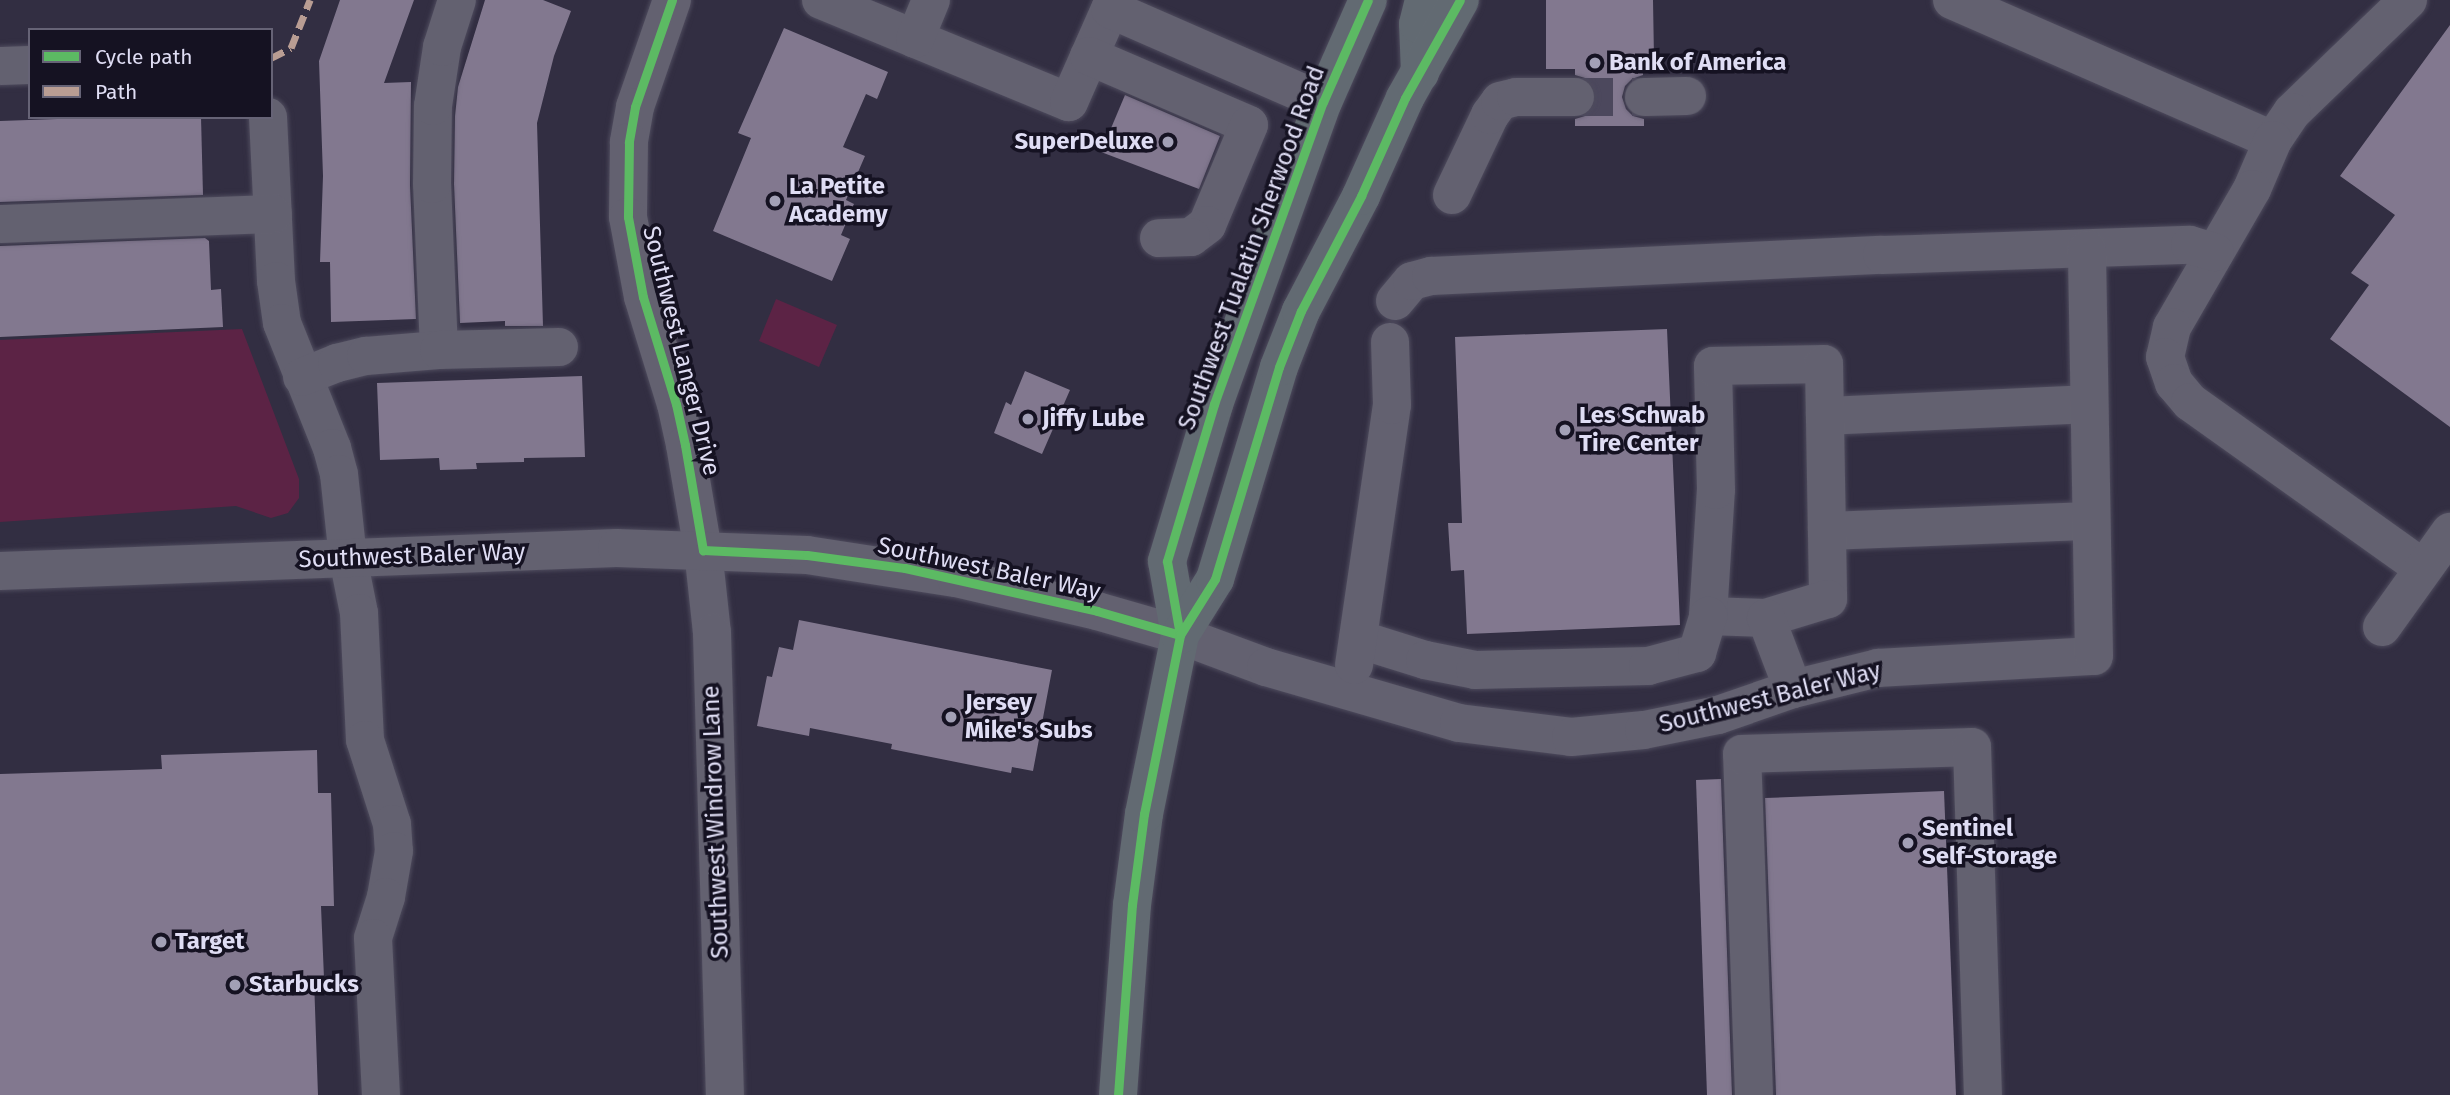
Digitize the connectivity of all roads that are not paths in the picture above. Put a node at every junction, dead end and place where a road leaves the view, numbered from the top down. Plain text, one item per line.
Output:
1 (457, 0) edge
2 (672, 0) edge
3 (821, 0) edge
4 (931, 0) edge
5 (1368, 0) edge
6 (1424, 0) edge
7 (1460, 0) edge
8 (1952, 0) edge
9 (2408, 0) edge
10 (1112, 4) edge
11 (915, 39) junction
12 (1089, 56) junction
13 (28, 65) edge
14 (0, 66) edge
15 (1420, 73) junction
16 (1687, 96) dead end
17 (1575, 97) tunnel mouth
18 (1643, 97) tunnel mouth
19 (1323, 102) junction
20 (268, 119) edge
21 (2273, 140) junction
22 (1452, 195) dead end
23 (273, 214) junction
24 (0, 224) edge
25 (1160, 238) dead end
26 (2087, 249) junction
27 (2215, 252) junction
28 (1395, 301) dead end
29 (1390, 342) dead end
30 (559, 347) dead end
31 (439, 350) junction
32 (302, 377) junction
33 (2090, 404) junction
34 (1825, 416) junction
35 (2091, 521) junction
36 (1827, 531) junction
37 (2450, 532) edge
38 (704, 550) junction
39 (348, 558) junction
40 (2423, 568) junction
41 (0, 571) edge
42 (1708, 617) junction
43 (1766, 618) junction
44 (2382, 627) dead end
45 (1180, 635) junction
46 (1358, 639) junction
47 (1793, 689) junction
48 (1350, 691) junction
49 (381, 1095) edge
50 (725, 1095) edge
51 (1118, 1095) edge
52 (1754, 1095) edge
53 (1983, 1095) edge

1 - 31 street
2 - 38 street, Southwest Langer Drive
3 - 11 street
4 - 11 street
5 - 19 highway, Southwest Tualatin Sherwood Road
6 - 15 highway
7 - 15 highway, Southwest Tualatin Sherwood Road
8 - 21 street
9 - 21 street
10 - 12 street
10 - 19 street
11 - 12 street
12 - 25 street
13 - 14 street
15 - 45 highway, Southwest Tualatin Sherwood Road
16 - 18 street
17 - 22 street
19 - 45 highway, Southwest Tualatin Sherwood Road
20 - 23 street
21 - 27 street
23 - 24 street
23 - 32 street
26 - 27 street
26 - 28 street
26 - 33 street
27 - 40 street
29 - 46 street
30 - 31 street
31 - 32 street
32 - 39 street
33 - 34 street
33 - 35 street
34 - 36 street
34 - 42 street
35 - 36 street
35 - 47 street, Southwest Baler Way
36 - 43 street
37 - 40 street
38 - 39 street, Southwest Baler Way
38 - 45 street, Southwest Baler Way
38 - 50 street, Southwest Windrow Lane
39 - 41 street, Southwest Baler Way
39 - 49 street
40 - 44 street
42 - 43 street
42 - 46 street
43 - 47 street
45 - 48 street, Southwest Baler Way
45 - 51 highway, Southwest Tualatin Sherwood Road
46 - 48 street
47 - 48 street, Southwest Baler Way
52 - 53 street

